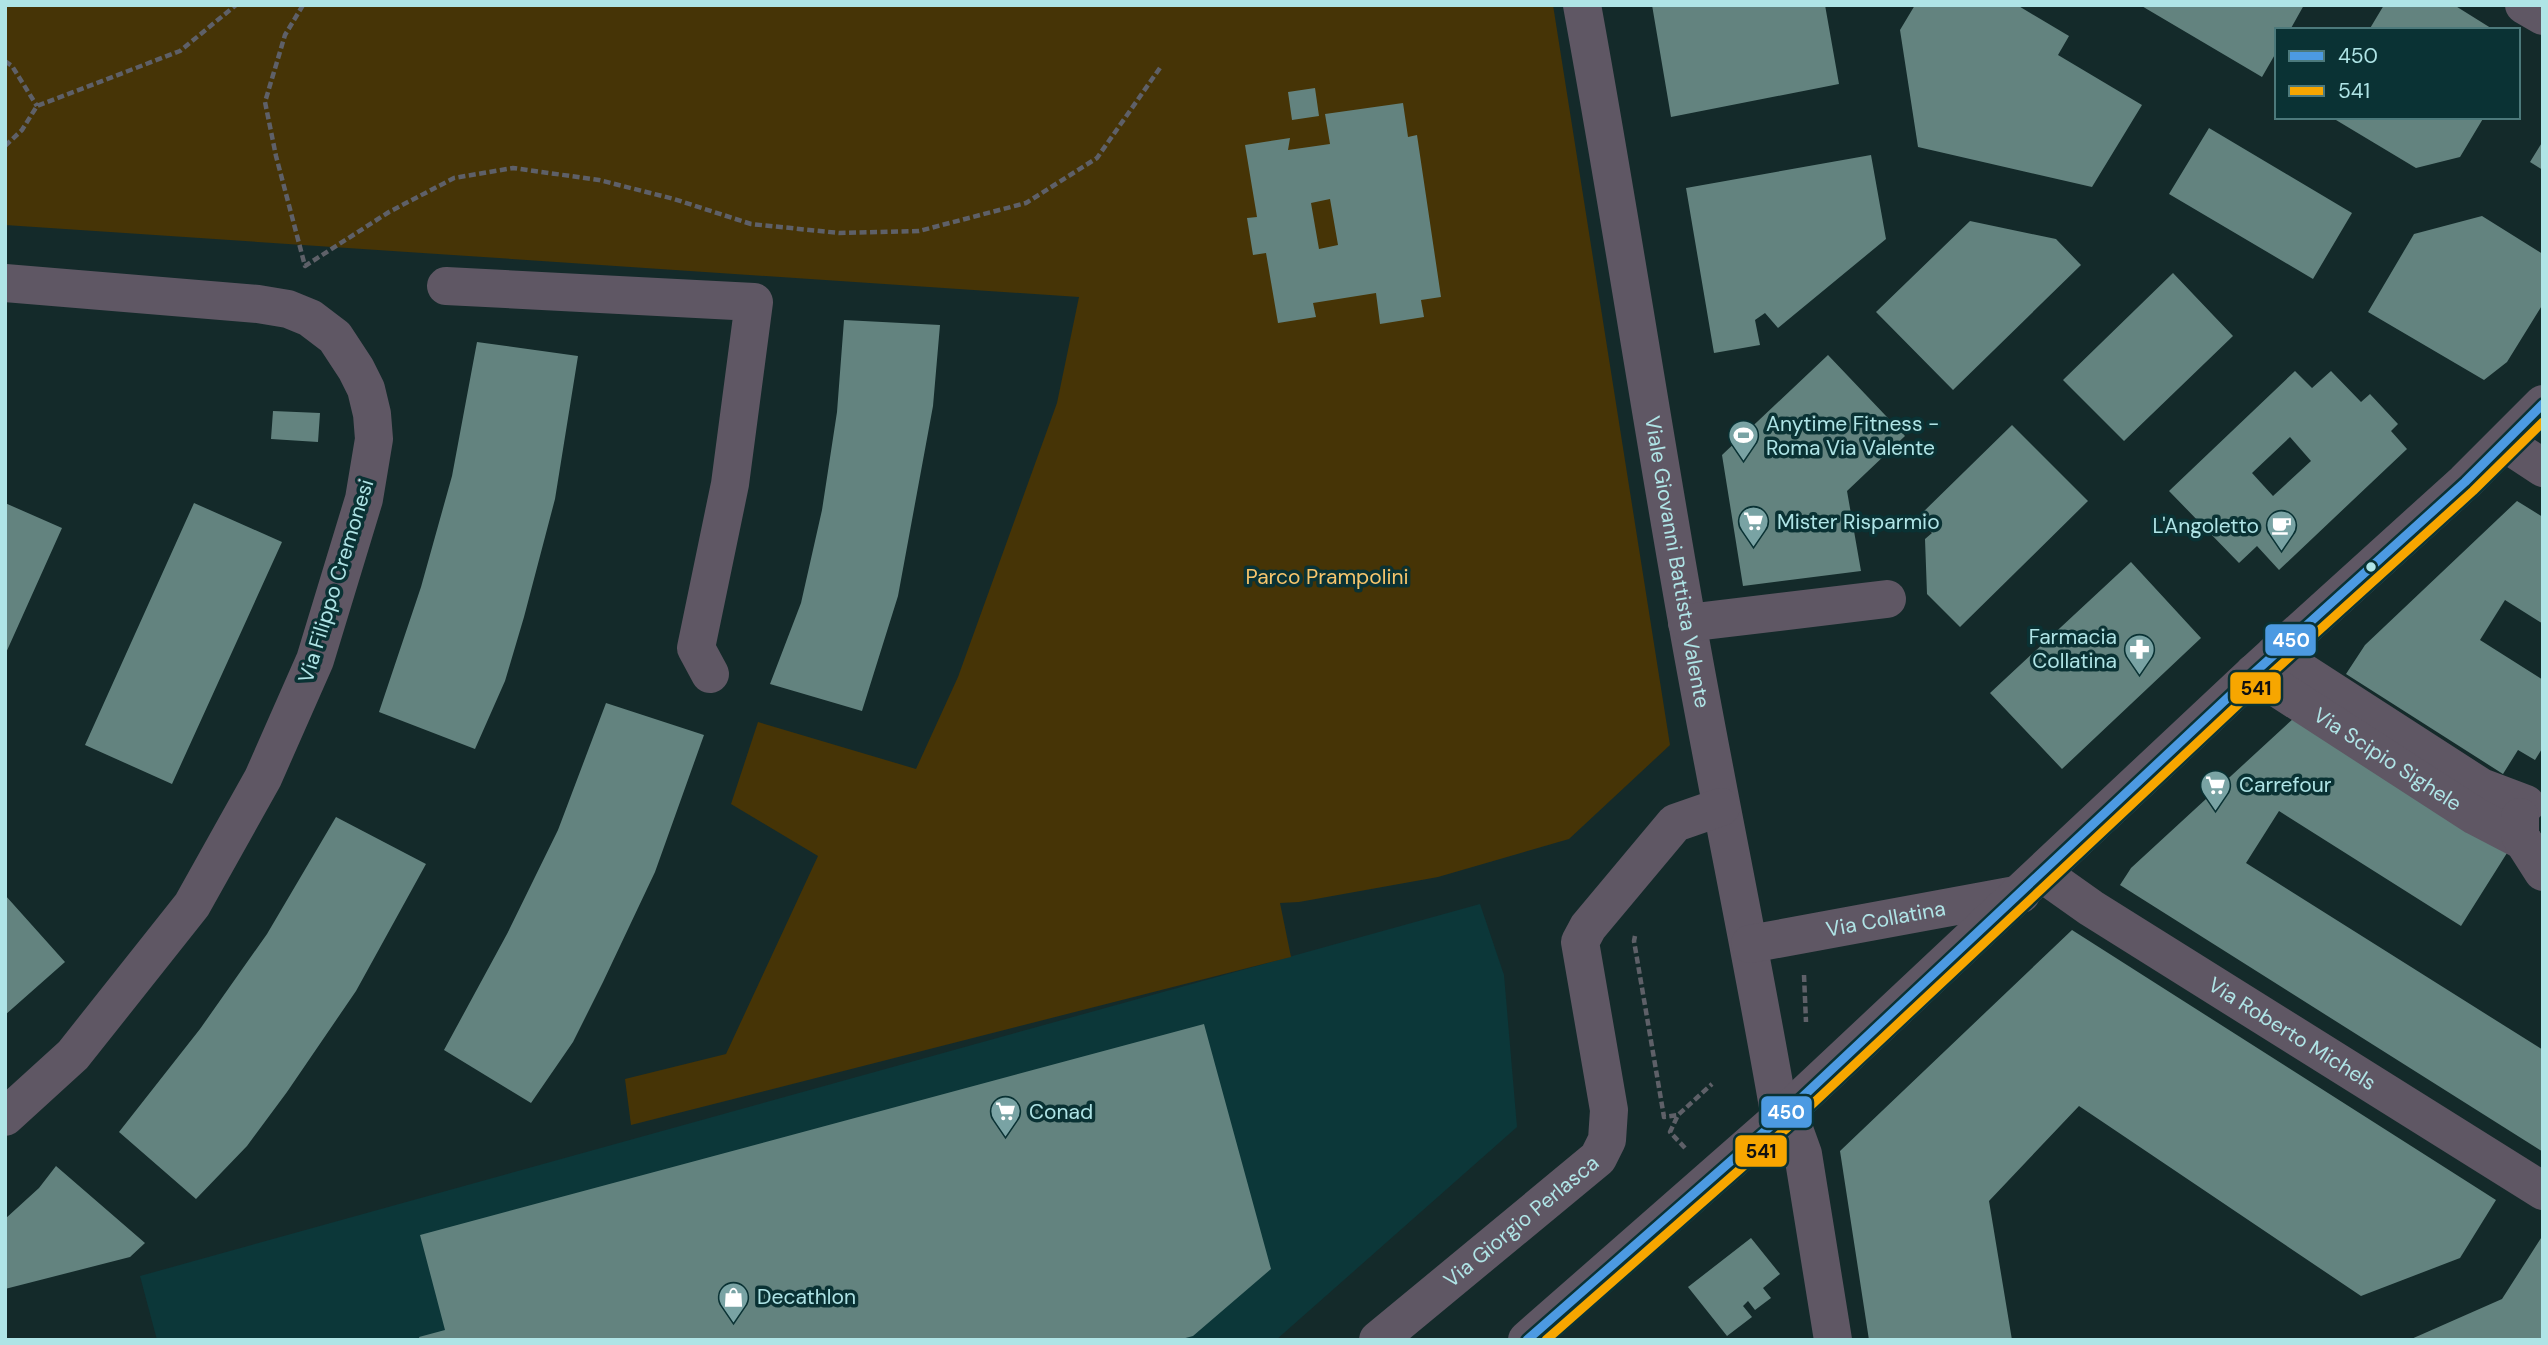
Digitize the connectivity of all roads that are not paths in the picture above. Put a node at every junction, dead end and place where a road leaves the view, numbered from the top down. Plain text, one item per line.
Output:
1 (1582, 5) edge
2 (2524, 5) edge
3 (2543, 16) edge
4 (5, 283) edge
5 (446, 286) dead end
6 (2543, 404) edge
7 (2505, 443) junction
8 (2543, 468) edge
9 (1887, 599) dead end
10 (1687, 623) junction
11 (2264, 664) junction
12 (710, 674) dead end
13 (2534, 800) edge
14 (1721, 807) junction
15 (2533, 856) edge
16 (2032, 884) junction
17 (1750, 944) junction
18 (5, 1117) edge
19 (1780, 1118) junction
20 (2543, 1191) edge
21 (1378, 1340) edge
22 (1527, 1340) edge
23 (1833, 1340) edge

1 - 10 street, Viale Giovanni Battista Valente
2 - 3 street
4 - 18 street, Via Filippo Cremonesi
5 - 12 street
6 - 7 street
7 - 8 street
7 - 11 street
9 - 10 street
10 - 14 street, Viale Giovanni Battista Valente
11 - 13 street, Via Scipio Sighele
11 - 15 street, Via Scipio Sighele
11 - 16 street
13 - 15 street, Via Scipio Sighele
14 - 17 street, Viale Giovanni Battista Valente
14 - 21 street, Via Giorgio Perlasca
16 - 17 street, Via Collatina
16 - 19 street
16 - 20 street, Via Roberto Michels
17 - 19 street, Viale Giovanni Battista Valente
19 - 22 street
19 - 23 street

